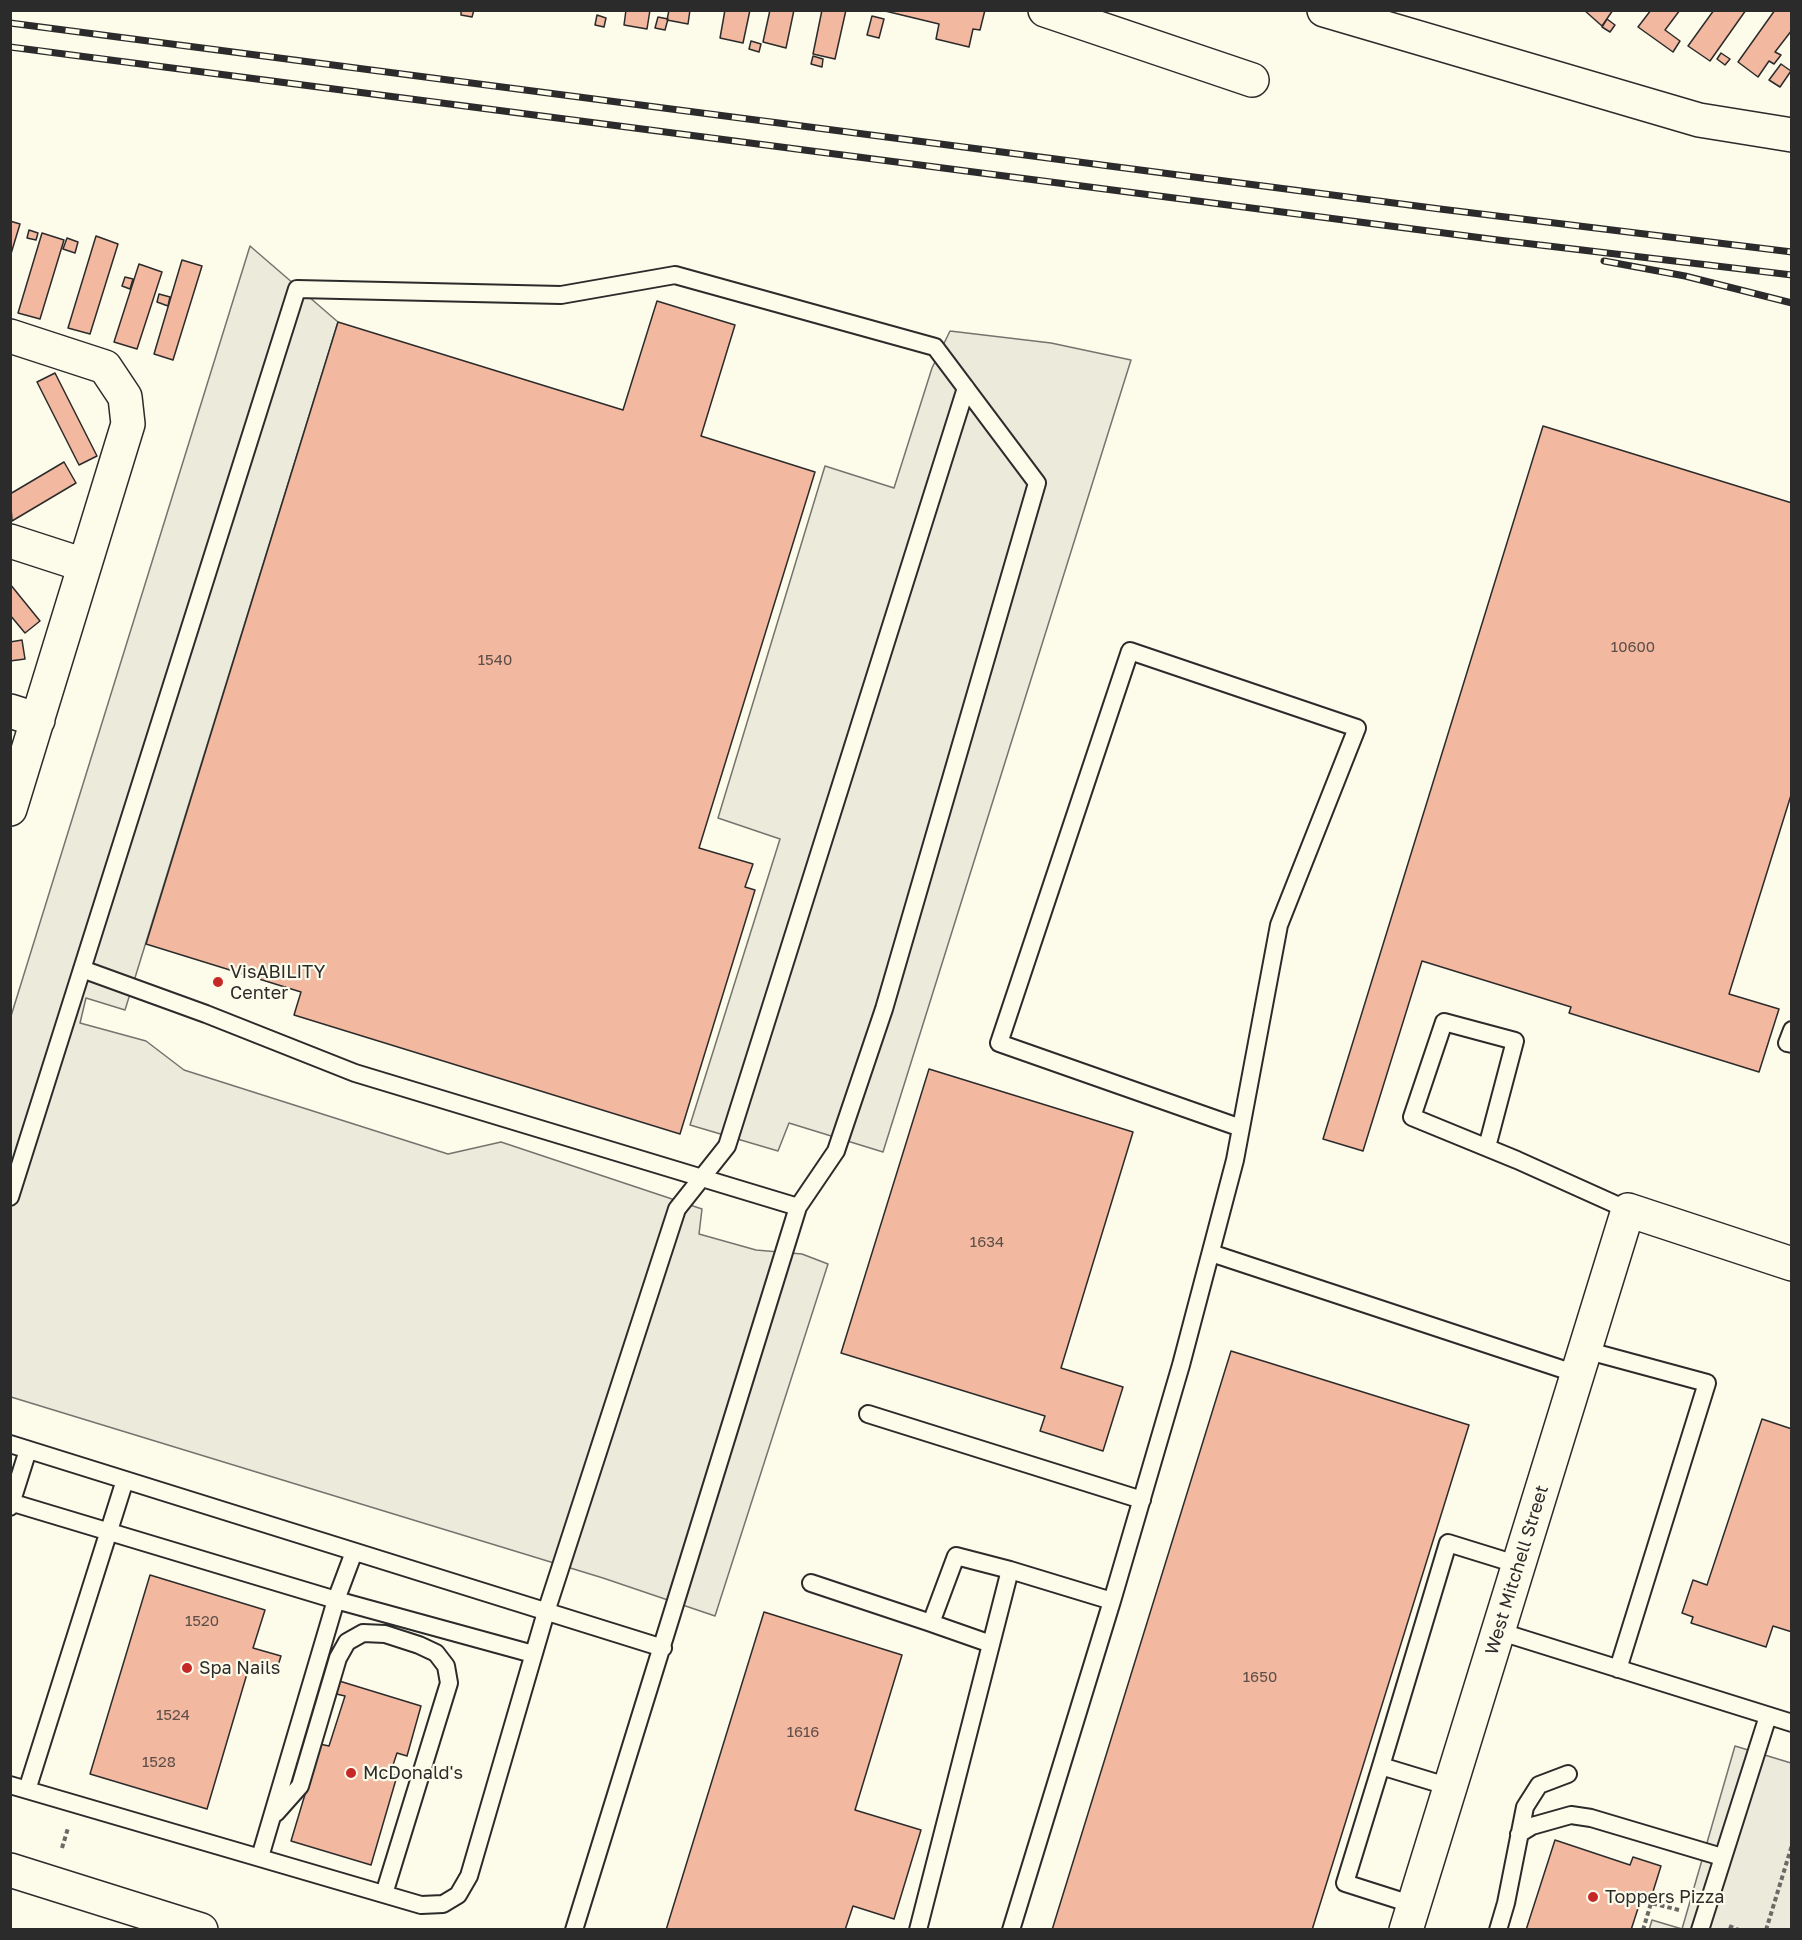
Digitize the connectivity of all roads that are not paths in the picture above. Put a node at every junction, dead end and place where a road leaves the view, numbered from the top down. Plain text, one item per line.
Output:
1 (1045, 10) edge
2 (1333, 12) edge
3 (1252, 80) dead end
4 (1791, 135) edge
5 (10, 336) edge
6 (966, 388) junction
7 (10, 540) edge
8 (84, 565) junction
9 (24, 716) edge
10 (10, 809) edge
11 (82, 969) junction
12 (1791, 1030) edge
13 (1791, 1044) edge
14 (1241, 1128) junction
15 (1486, 1147) junction
16 (700, 1178) junction
17 (10, 1197) edge
18 (798, 1207) junction
19 (1628, 1210) junction
20 (1210, 1253) junction
21 (1790, 1260) edge
22 (1581, 1362) junction
23 (868, 1414) dead end
24 (10, 1444) edge
25 (28, 1450) junction
26 (125, 1480) junction
27 (1142, 1500) junction
28 (11, 1504) edge
29 (107, 1531) junction
30 (354, 1552) junction
31 (1519, 1565) junction
32 (1010, 1570) junction
33 (811, 1582) dead end
34 (336, 1600) junction
35 (1112, 1601) junction
36 (546, 1611) junction
37 (931, 1623) junction
38 (1498, 1631) junction
39 (991, 1644) junction
40 (663, 1648) junction
41 (533, 1654) junction
42 (1618, 1669) junction
43 (1768, 1716) junction
44 (1791, 1723) edge
45 (1381, 1767) junction
46 (1568, 1773) dead end
47 (10, 1785) edge
48 (1450, 1787) junction
49 (27, 1790) junction
50 (272, 1818) junction
51 (1519, 1834) junction
52 (260, 1857) junction
53 (1722, 1857) junction
54 (10, 1870) edge
55 (47, 1881) junction
56 (10, 1885) edge
57 (384, 1894) junction
58 (1410, 1917) edge
59 (201, 1929) edge
60 (574, 1929) edge
61 (918, 1929) edge
62 (1011, 1929) edge
63 (1498, 1929) edge
64 (1700, 1929) edge

1 - 3 street
2 - 4 street
5 - 8 street
6 - 11 lane
6 - 16 lane
6 - 18 lane
7 - 8 street
8 - 9 street
9 - 10 street
11 - 16 lane
11 - 17 lane
12 - 13 lane
14 - 14 lane
14 - 20 lane
15 - 15 lane
15 - 19 lane
16 - 18 lane
16 - 36 lane
18 - 40 lane
19 - 21 street
19 - 22 street, West Mitchell Street
20 - 22 lane
20 - 27 lane
22 - 31 street, West Mitchell Street
22 - 42 lane
23 - 27 lane
24 - 25 lane
25 - 26 lane
25 - 28 lane
26 - 29 lane
26 - 30 lane
27 - 35 lane
28 - 29 lane
29 - 34 lane
29 - 49 lane
30 - 34 lane
30 - 36 lane
31 - 38 street, West Mitchell Street
31 - 45 lane
32 - 35 lane
32 - 37 lane
32 - 39 lane
33 - 37 lane
34 - 41 lane
34 - 50 lane
35 - 62 lane
36 - 40 lane
36 - 41 lane
37 - 39 lane
38 - 42 lane
38 - 48 street, West Mitchell Street
39 - 61 lane
40 - 60 lane
41 - 57 lane
42 - 43 lane
43 - 44 lane
43 - 53 lane
45 - 48 lane
45 - 58 lane
46 - 51 lane
47 - 49 lane
48 - 58 street, West Mitchell Street
49 - 52 lane
50 - 52 lane
50 - 57 lane
51 - 53 lane
51 - 63 lane
52 - 57 lane
53 - 64 lane
54 - 55 street
55 - 56 street
55 - 59 street

